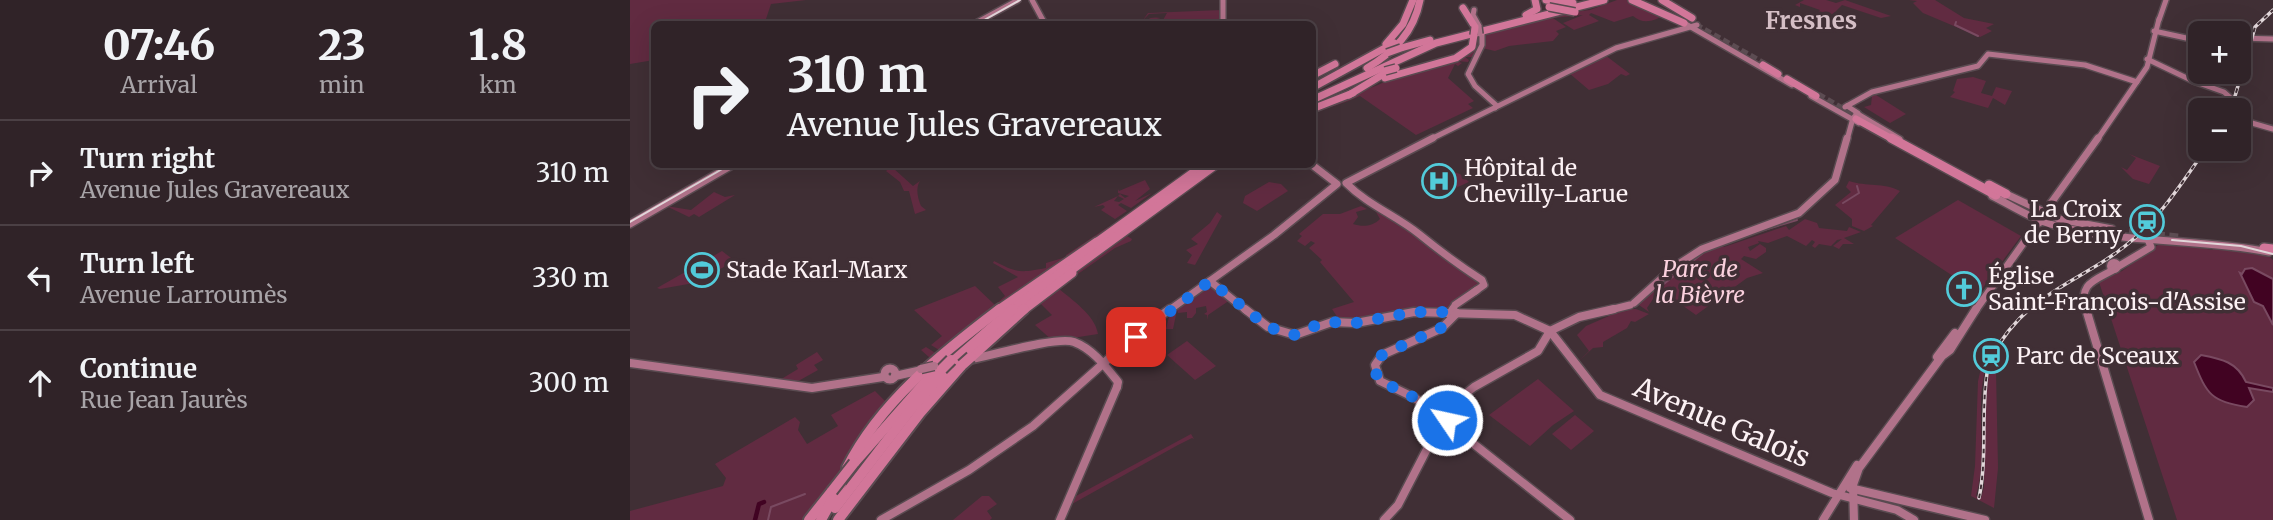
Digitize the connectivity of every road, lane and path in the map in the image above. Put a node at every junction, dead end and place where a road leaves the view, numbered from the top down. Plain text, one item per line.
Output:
1 (1020, 0) edge
2 (1032, 0) edge
3 (1223, 0) edge
4 (1413, 0) edge
5 (1421, 0) edge
6 (1537, 0) edge
7 (1588, 0) edge
8 (1597, 0) edge
9 (1604, 0) edge
10 (1612, 0) edge
11 (1633, 0) edge
12 (1647, 0) edge
13 (2166, 0) edge
14 (1659, 1) edge
15 (1548, 4) edge
16 (1519, 17) junction
17 (1475, 18) junction
18 (982, 21) edge
19 (1043, 21) edge
20 (1223, 21) edge
21 (1414, 22) junction
22 (1688, 22) junction
23 (2155, 31) junction
24 (2188, 38) edge
25 (2251, 38) edge
26 (2273, 39) edge
27 (1391, 54) junction
28 (1461, 56) junction
29 (1475, 56) junction
30 (2148, 59) junction
31 (1358, 62) junction
32 (1335, 64) dead end
33 (1763, 65) tunnel mouth
34 (1316, 74) edge
35 (1365, 79) tunnel mouth
36 (2137, 82) junction
37 (1342, 86) junction
38 (1349, 95) junction
39 (1817, 95) tunnel mouth
40 (1316, 96) edge
41 (1316, 96) edge
42 (1316, 97) edge
43 (1316, 97) edge
44 (1316, 97) edge
45 (1316, 97) edge
46 (1316, 98) edge
47 (2231, 98) edge
48 (1316, 99) edge
49 (1490, 106) junction
50 (1843, 109) junction
51 (1854, 119) junction
52 (2251, 123) edge
53 (2273, 129) edge
54 (1913, 150) junction
55 (1316, 167) edge
56 (724, 168) edge
57 (1202, 168) edge
58 (1209, 168) edge
59 (1215, 168) edge
60 (1956, 172) junction
61 (1188, 183) junction
62 (1341, 184) junction
63 (1999, 196) junction
64 (2051, 203) junction
65 (1311, 207) junction
66 (2040, 209) junction
67 (2034, 218) junction
68 (2046, 218) junction
69 (630, 222) edge
70 (1121, 232) junction
71 (2126, 233) junction
72 (2147, 237) junction
73 (1097, 242) junction
74 (2270, 250) edge
75 (1210, 281) junction
76 (1452, 312) junction
77 (1550, 335) junction
78 (630, 363) edge
79 (950, 364) junction
80 (1103, 365) junction
81 (1443, 420) junction
82 (1843, 485) junction
83 (1854, 494) junction
84 (1838, 495) junction
85 (1910, 517) edge
86 (809, 520) edge
87 (823, 520) edge
88 (831, 520) edge
89 (838, 520) edge
90 (882, 520) edge
91 (1060, 520) edge
92 (1384, 520) edge
93 (1570, 520) edge
94 (1823, 520) edge
95 (1854, 520) edge
96 (1985, 520) edge
97 (2149, 520) edge

1 - 18 main road
2 - 19 main road
3 - 20 main road
4 - 31 highway
5 - 21 highway
5 - 27 highway
6 - 15 highway
6 - 16 highway
7 - 15 highway
7 - 16 highway
8 - 43 highway
9 - 17 highway
10 - 15 highway, bridge
10 - 38 highway
11 - 22 highway
12 - 22 highway
13 - 23 main road
14 - 22 highway
14 - 22 highway
16 - 27 highway
17 - 28 highway
17 - 29 main road
17 - 29 main road
17 - 37 highway
17 - 46 highway
21 - 31 highway
21 - 42 highway
22 - 49 main road
22 - 50 main road
23 - 24 main road
23 - 30 main road
25 - 26 main road
27 - 41 highway
28 - 37 highway, bridge
28 - 38 highway
29 - 49 main road
30 - 36 main road
30 - 47 main road
31 - 40 highway
32 - 34 highway
33 - 39 highway
35 - 44 highway
36 - 50 main road
36 - 64 main road
37 - 45 highway
38 - 48 highway
49 - 62 main road
50 - 51 main road
51 - 54 highway
51 - 60 highway
51 - 77 main road
52 - 53 main road
54 - 60 highway
54 - 63 main road
55 - 62 main road
56 - 69 main road
57 - 61 highway
58 - 61 highway
59 - 61 highway
60 - 63 highway
61 - 70 highway
62 - 65 main road
62 - 76 main road
63 - 66 main road
63 - 67 main road
64 - 66 main road
64 - 68 main road
65 - 75 main road
65 - 80 main road
66 - 67 main road
66 - 68 main road
67 - 68 main road
67 - 82 main road
68 - 71 main road
68 - 83 main road
70 - 73 highway
70 - 79 highway
70 - 79 highway
71 - 72 main road
71 - 74 main road
72 - 74 main road
72 - 97 main road
73 - 79 highway
73 - 87 highway
75 - 76 main road
75 - 80 main road
76 - 77 main road
76 - 81 main road
77 - 81 main road
77 - 84 main road, Avenue Galois
78 - 79 main road, bridge
79 - 80 main road
79 - 86 highway, bridge
79 - 87 highway
79 - 88 highway
79 - 89 highway
80 - 90 main road
80 - 91 main road
81 - 92 main road
81 - 93 main road
82 - 83 main road
82 - 84 main road
83 - 84 main road, Avenue Galois
83 - 85 main road
83 - 95 main road
83 - 96 main road
84 - 94 main road

